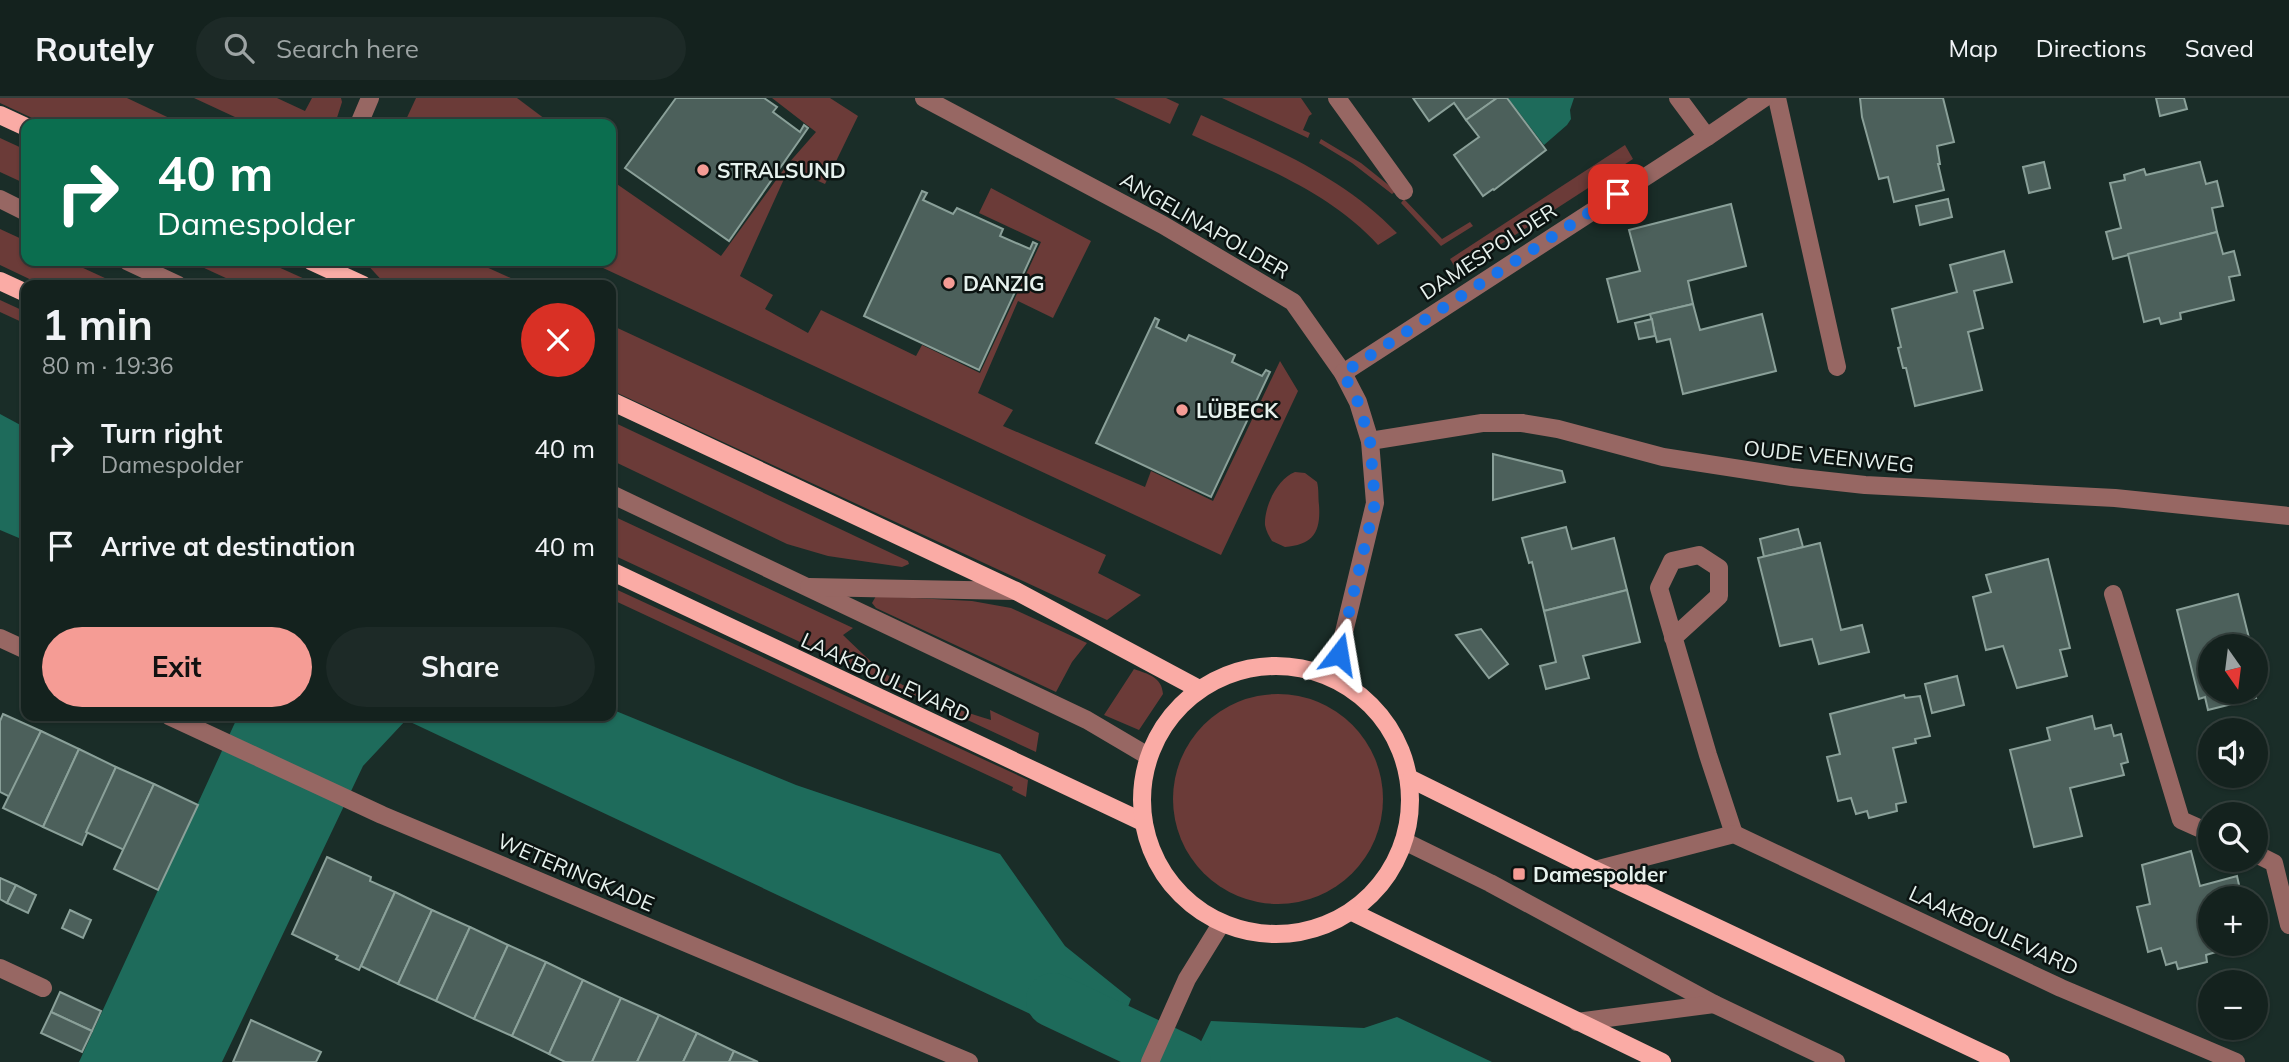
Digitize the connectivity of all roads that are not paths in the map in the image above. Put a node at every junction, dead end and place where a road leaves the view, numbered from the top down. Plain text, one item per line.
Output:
1 (370, 98) edge
2 (925, 98) edge
3 (1337, 98) edge
4 (1678, 98) edge
5 (1764, 98) edge
6 (1777, 98) edge
7 (0, 115) edge
8 (361, 119) edge
9 (21, 125) edge
10 (1707, 137) junction
11 (1404, 191) dead end
12 (0, 199) edge
13 (21, 210) edge
14 (138, 266) edge
15 (322, 266) edge
16 (167, 280) edge
17 (352, 280) edge
18 (0, 281) edge
19 (21, 291) edge
20 (1837, 367) dead end
21 (1343, 373) junction
22 (616, 403) edge
23 (1370, 441) junction
24 (616, 496) edge
25 (2289, 516) edge
26 (616, 573) edge
27 (803, 587) junction
28 (1016, 590) junction
29 (2113, 594) dead end
30 (0, 638) edge
31 (1674, 638) junction
32 (21, 648) edge
33 (1333, 678) junction
34 (1199, 689) junction
35 (180, 721) edge
36 (1148, 755) junction
37 (1410, 779) junction
38 (1143, 822) junction
39 (2198, 828) edge
40 (1734, 834) junction
41 (1406, 842) junction
42 (2268, 860) edge
43 (1595, 870) junction
44 (1352, 912) junction
45 (1221, 924) junction
46 (2289, 925) edge
47 (0, 968) edge
48 (43, 988) dead end
49 (1714, 1004) junction
50 (1577, 1021) junction
51 (969, 1062) edge
52 (1150, 1062) edge
53 (1662, 1062) edge
54 (1836, 1062) edge
55 (2001, 1062) edge
56 (2236, 1062) edge

1 - 8 street
2 - 21 street, ANGELINAPOLDER
3 - 11 street
4 - 10 street
5 - 10 street, DAMESPOLDER
6 - 20 street
7 - 9 main road
10 - 21 street, DAMESPOLDER
12 - 13 street
14 - 16 street
15 - 17 main road
18 - 19 main road
21 - 23 street, ANGELINAPOLDER
22 - 28 main road
23 - 25 street, OUDE VEENWEG
23 - 33 street, ANGELINAPOLDER
24 - 27 street
26 - 38 main road, LAAKBOULEVARD
27 - 28 street
27 - 36 street
28 - 34 main road
29 - 39 street
30 - 32 street
31 - 31 street
31 - 40 street
33 - 34 main road
33 - 37 main road
34 - 36 main road
35 - 51 street, WETERINGKADE
36 - 38 main road
37 - 41 main road
37 - 43 main road
38 - 45 main road
40 - 43 street
40 - 56 street, LAAKBOULEVARD
41 - 44 main road
41 - 49 street
42 - 46 street
43 - 55 main road
44 - 45 main road
44 - 50 main road
45 - 52 street
47 - 48 street
49 - 50 street
49 - 54 street
50 - 53 main road

